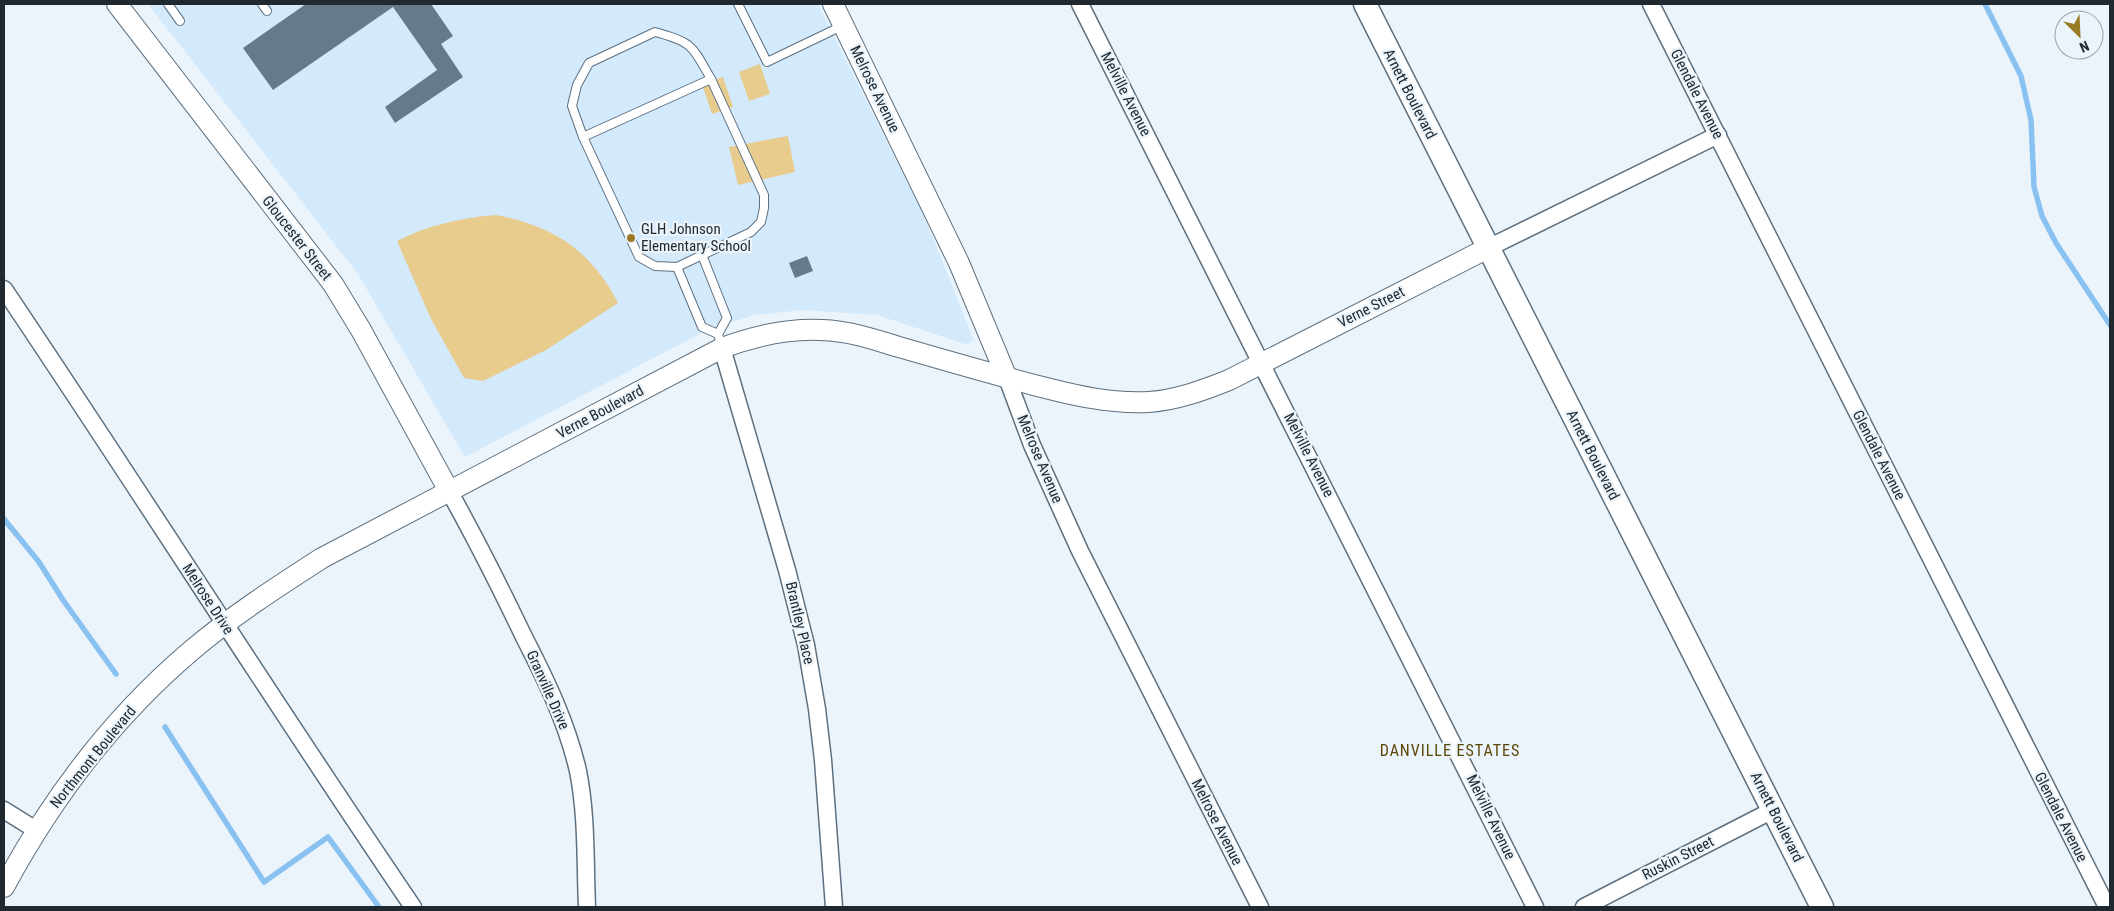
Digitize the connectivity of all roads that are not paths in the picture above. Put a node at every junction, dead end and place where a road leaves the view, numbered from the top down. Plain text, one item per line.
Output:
1 (117, 4) edge
2 (168, 4) edge
3 (262, 4) edge
4 (738, 4) edge
5 (833, 4) edge
6 (1080, 4) edge
7 (1365, 4) edge
8 (1651, 4) edge
9 (268, 11) dead end
10 (180, 21) dead end
11 (844, 25) junction
12 (711, 79) junction
13 (1718, 136) junction
14 (583, 138) junction
15 (1488, 248) junction
16 (702, 255) junction
17 (676, 267) junction
18 (4, 289) edge
19 (720, 341) junction
20 (1262, 362) junction
21 (1007, 378) junction
22 (449, 491) junction
23 (224, 624) junction
24 (4, 810) edge
25 (1773, 810) junction
26 (36, 830) junction
27 (4, 888) edge
28 (413, 907) edge
29 (587, 907) edge
30 (834, 907) edge
31 (1260, 907) edge
32 (1535, 907) edge
33 (1584, 907) edge
34 (1822, 907) edge
35 (2107, 907) edge

1 - 22 street, Gloucester Street
2 - 10 lane
3 - 9 lane
4 - 11 lane
5 - 11 street, Melrose Avenue
6 - 20 street, Melville Avenue
7 - 15 main road, Arnett Boulevard
8 - 13 street, Glendale Avenue
11 - 21 street, Melrose Avenue
12 - 14 lane
12 - 14 lane
12 - 16 lane
13 - 15 street, Verne Street
13 - 35 street, Glendale Avenue
14 - 17 lane
15 - 20 street, Verne Street
15 - 25 main road, Arnett Boulevard
16 - 17 lane
16 - 19 lane
17 - 19 lane
18 - 23 street, Melrose Drive
19 - 21 street, Verne Boulevard
19 - 22 street, Verne Boulevard
19 - 30 street, Brantley Place
20 - 21 street, Verne Street
20 - 32 street, Melville Avenue
21 - 31 street, Melrose Avenue
22 - 23 street, Verne Boulevard
22 - 29 street, Granville Drive
23 - 26 street, Northmont Boulevard
23 - 28 street, Melrose Drive
24 - 26 street
25 - 33 street, Ruskin Street
25 - 34 main road, Arnett Boulevard
26 - 27 street, Northmont Boulevard

